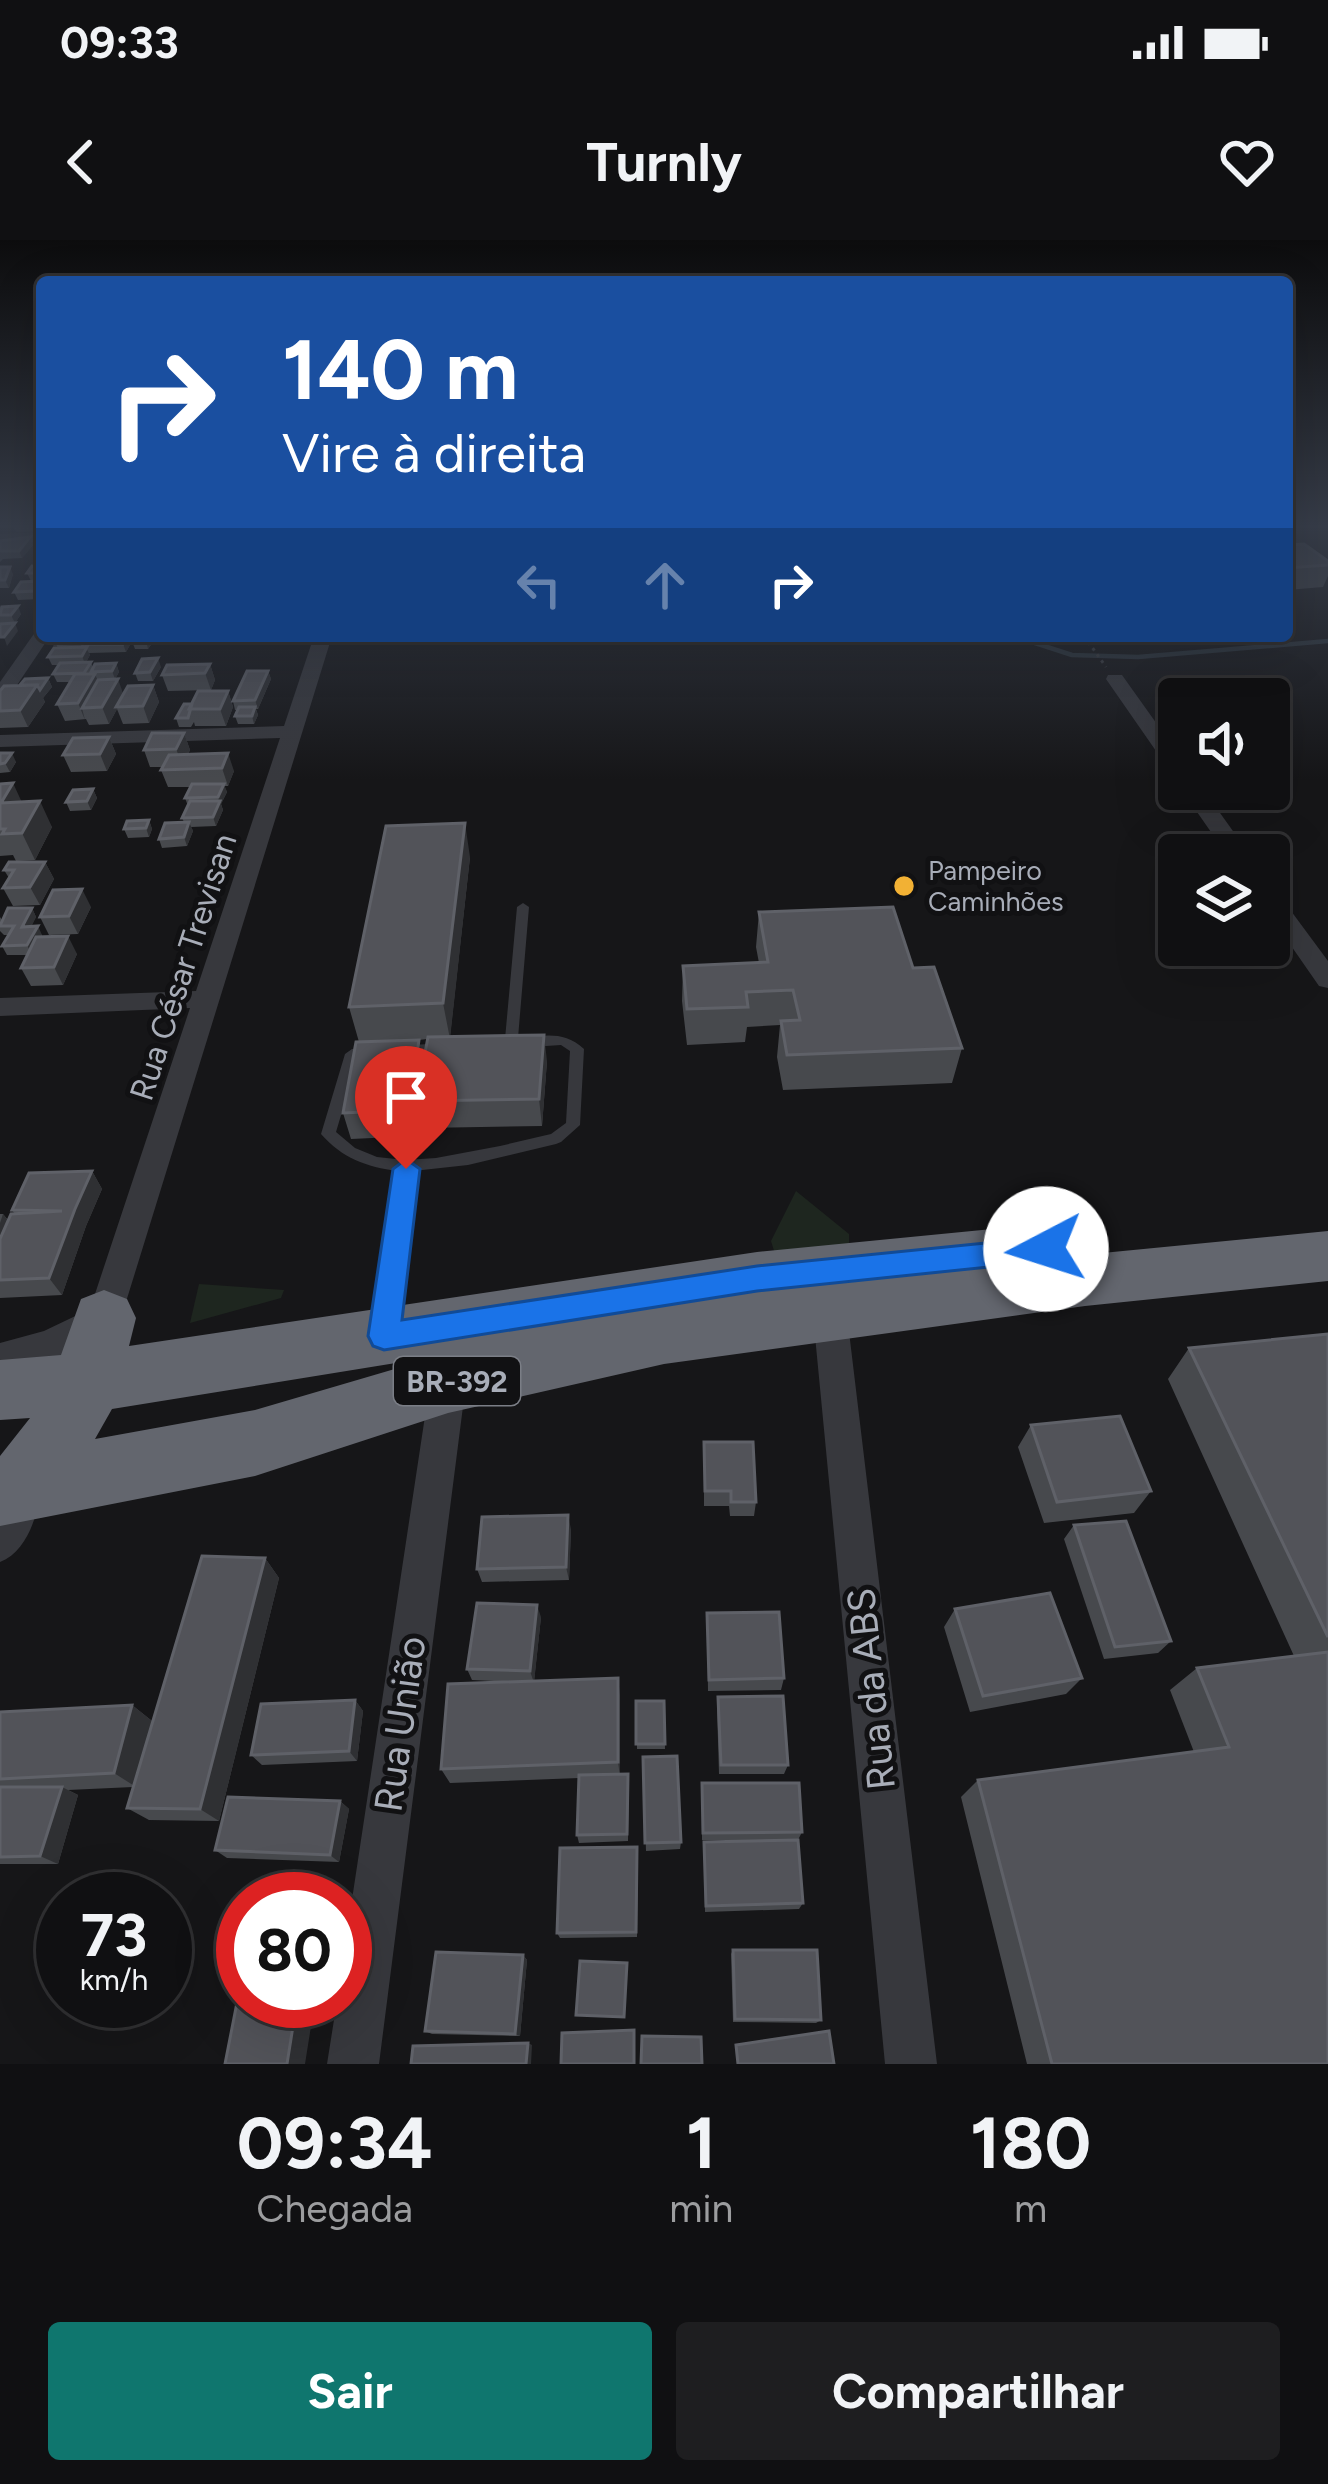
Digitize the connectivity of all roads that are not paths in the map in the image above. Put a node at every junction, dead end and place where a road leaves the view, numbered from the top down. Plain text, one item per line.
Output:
1 (38, 642) edge
2 (321, 642) edge
3 (0, 650) edge
4 (1114, 680) road end
5 (0, 696) edge
6 (292, 732) junction
7 (0, 741) edge
8 (1158, 741) edge
9 (523, 907) dead end
10 (1290, 927) edge
11 (1328, 980) edge
12 (208, 999) junction
13 (0, 1007) edge
14 (511, 1044) junction
15 (406, 1169) junction
16 (1328, 1223) edge
17 (1328, 1256) edge
18 (830, 1315) junction
19 (384, 1336) junction
20 (448, 1383) junction
21 (40, 1413) edge
22 (353, 2064) edge
23 (911, 2064) edge

1 - 3 street
1 - 5 street
2 - 6 street, Rua César Trevisan
4 - 8 street
6 - 7 street
6 - 12 street, Rua César Trevisan
9 - 14 lane
10 - 11 street
12 - 13 street
12 - 21 street, Rua César Trevisan
14 - 15 lane
14 - 15 lane
15 - 19 lane
16 - 19 highway, BR-392
17 - 18 highway, BR-392
18 - 20 highway, BR-392
18 - 23 street, Rua da ABS
19 - 21 highway, BR-392
20 - 21 highway, BR-392
20 - 22 street, Rua União

